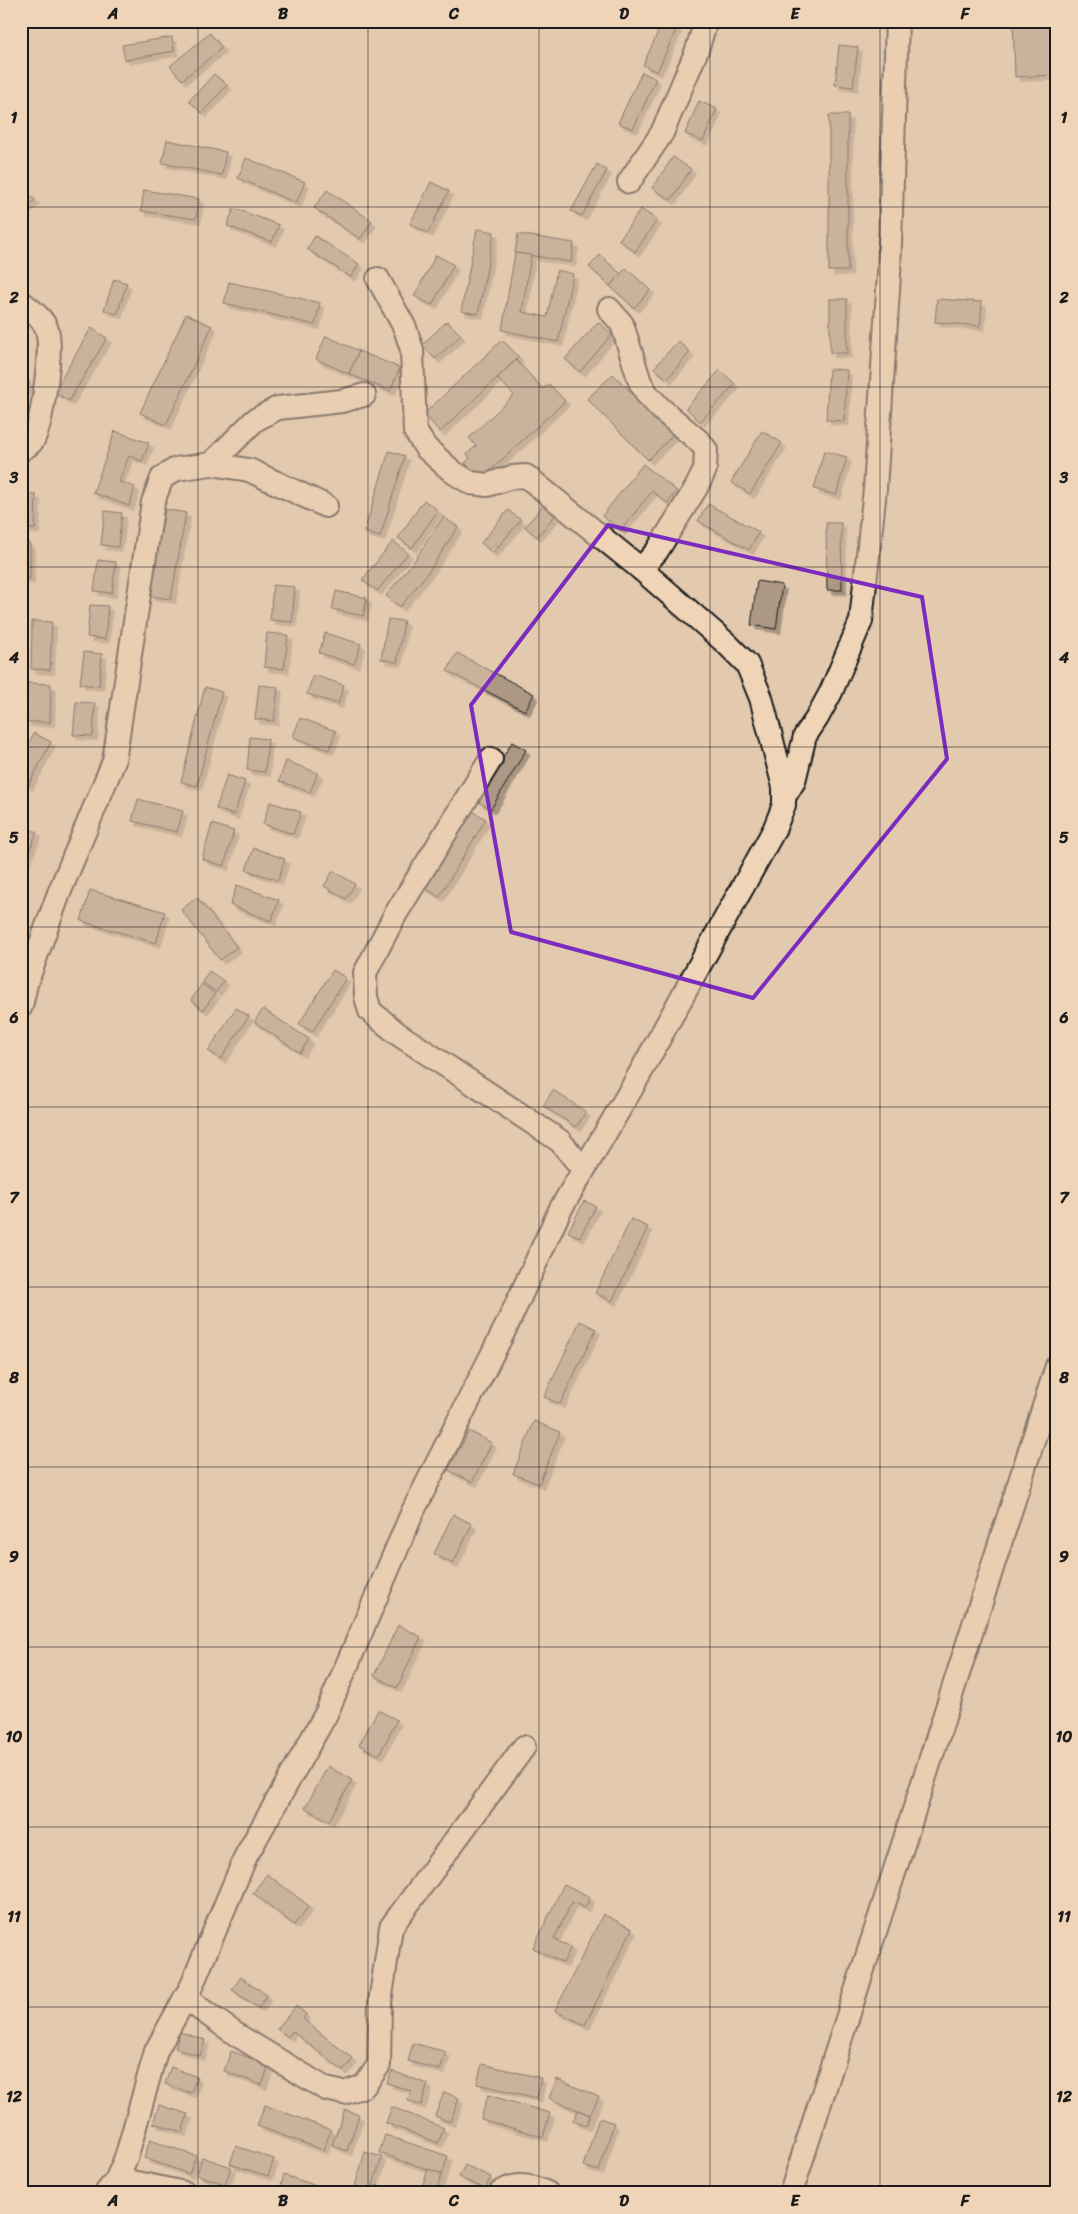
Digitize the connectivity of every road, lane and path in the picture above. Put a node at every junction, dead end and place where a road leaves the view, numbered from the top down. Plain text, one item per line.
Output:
1 (706, 21) edge
2 (897, 21) edge
3 (629, 182) dead end
4 (378, 279) dead end
5 (21, 302) edge
6 (609, 310) dead end
7 (364, 395) dead end
8 (21, 450) edge
9 (211, 464) junction
10 (326, 506) dead end
11 (641, 569) junction
12 (492, 758) dead end
13 (784, 797) junction
14 (21, 1006) edge
15 (583, 1169) junction
16 (1057, 1366) edge
17 (524, 1747) dead end
18 (185, 1998) junction
19 (111, 2186) edge
20 (185, 2193) edge
21 (500, 2193) edge
22 (547, 2193) edge
23 (791, 2193) edge

1 - 3 street
2 - 13 street
4 - 11 street
5 - 8 street
6 - 11 street
7 - 9 street
9 - 10 street
9 - 14 street
11 - 13 street
12 - 15 street
13 - 15 street
15 - 18 street
16 - 23 street
17 - 18 street
18 - 19 street
19 - 20 street
21 - 22 street

